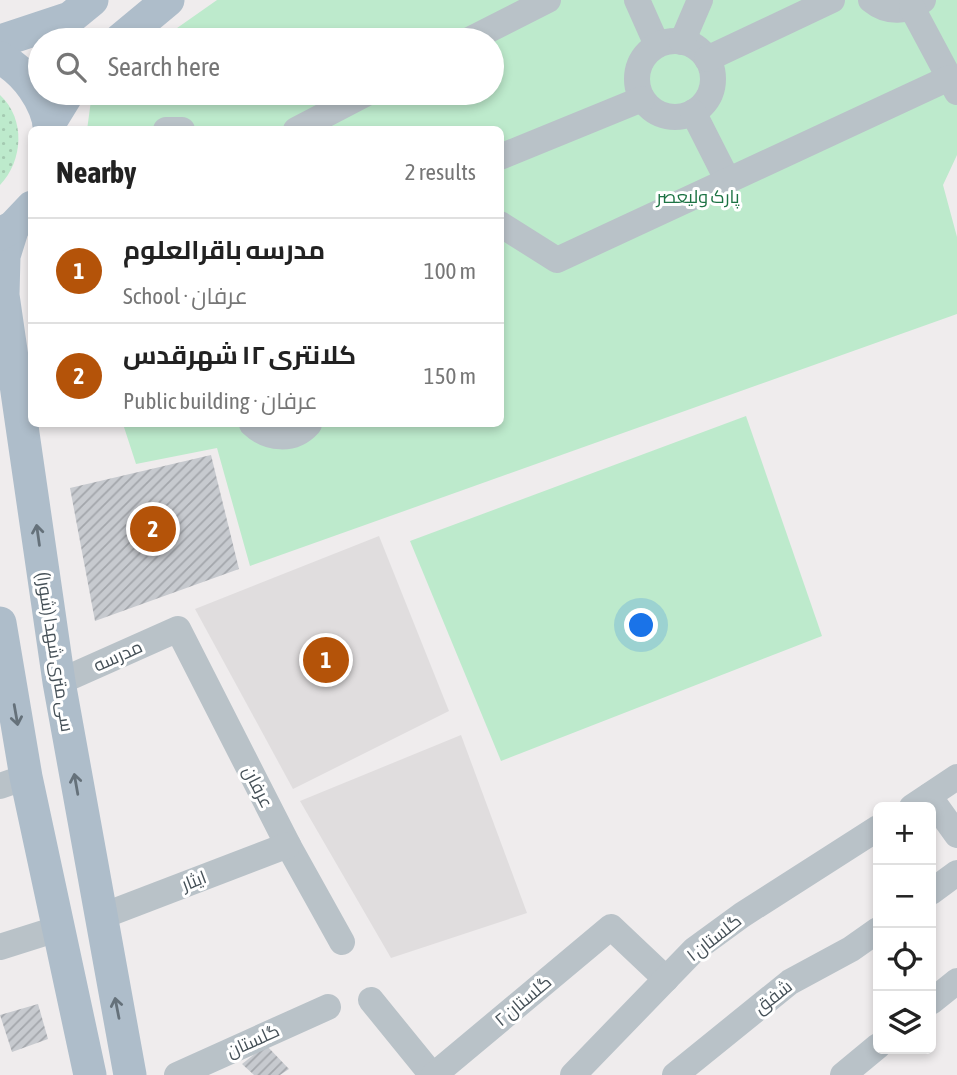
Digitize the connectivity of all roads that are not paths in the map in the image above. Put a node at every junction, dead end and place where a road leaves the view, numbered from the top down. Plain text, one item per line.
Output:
1 (92, 0) edge
2 (168, 0) edge
3 (548, 0) edge
4 (637, 0) edge
5 (700, 0) edge
6 (832, 0) edge
7 (871, 0) edge
8 (917, 4) edge
9 (57, 28) edge
10 (134, 28) edge
11 (493, 28) edge
12 (28, 37) edge
13 (0, 41) edge
14 (670, 43) junction
15 (0, 58) edge
16 (707, 59) junction
17 (28, 81) edge
18 (953, 85) edge
19 (642, 99) junction
20 (42, 105) edge
21 (62, 105) edge
22 (344, 105) edge
23 (693, 112) junction
24 (50, 126) edge
25 (51, 126) edge
26 (304, 126) edge
27 (504, 155) edge
28 (728, 181) junction
29 (15, 223) edge
30 (504, 227) edge
31 (2, 294) edge
32 (22, 358) edge
33 (28, 411) edge
34 (30, 427) edge
35 (257, 427) edge
36 (305, 427) edge
37 (0, 623) edge
38 (178, 629) joint
39 (59, 682) junction
40 (957, 777) edge
41 (13, 781) edge
42 (920, 802) edge
43 (936, 816) edge
44 (873, 831) edge
45 (957, 835) edge
46 (288, 845) junction
47 (957, 873) edge
48 (936, 888) edge
49 (100, 918) junction
50 (60, 928) junction
51 (873, 934) edge
52 (342, 942) dead end
53 (0, 947) edge
54 (666, 979) junction
55 (957, 981) edge
56 (936, 998) edge
57 (371, 1000) dead end
58 (328, 1007) dead end
59 (873, 1050) edge
60 (90, 1075) edge
61 (130, 1075) edge
62 (177, 1075) edge
63 (433, 1075) edge
64 (573, 1075) edge
65 (675, 1075) edge
66 (843, 1075) edge

1 - 9 main road
2 - 10 main road
3 - 11 street
4 - 14 street
5 - 14 street
6 - 16 street
7 - 8 street
8 - 18 street
12 - 13 main road
14 - 16 street
14 - 19 street
15 - 17 main road
16 - 23 street
18 - 28 street
19 - 23 street
19 - 27 street
20 - 24 main road
21 - 25 main road
22 - 26 street
23 - 28 street
28 - 30 street
29 - 31 main road, سی متری شهدا (شورا)
31 - 32 main road, سی متری شهدا (شورا)
33 -> 32 main road, سی متری شهدا (شورا)
39 -> 34 main road, سی متری شهدا (شورا)
35 - 36 street
37 -> 41 main road
38 - 39 street, مدرسه
38 - 46 street, عرفان
49 -> 39 main road, سی متری شهدا (شورا)
40 - 42 street
41 - 50 main road
43 - 45 street
44 - 54 street, گلستان ۱
46 - 49 street, ایثار
46 - 52 street, عرفان
47 - 48 street
61 -> 49 main road, سی متری شهدا (شورا)
50 - 53 street
50 - 60 main road
51 - 65 street, شفق
54 - 63 street, گلستان ۲
54 - 64 street, گلستان ۱
55 - 56 street
57 - 63 street
58 - 62 street, گلستان
59 - 66 street

